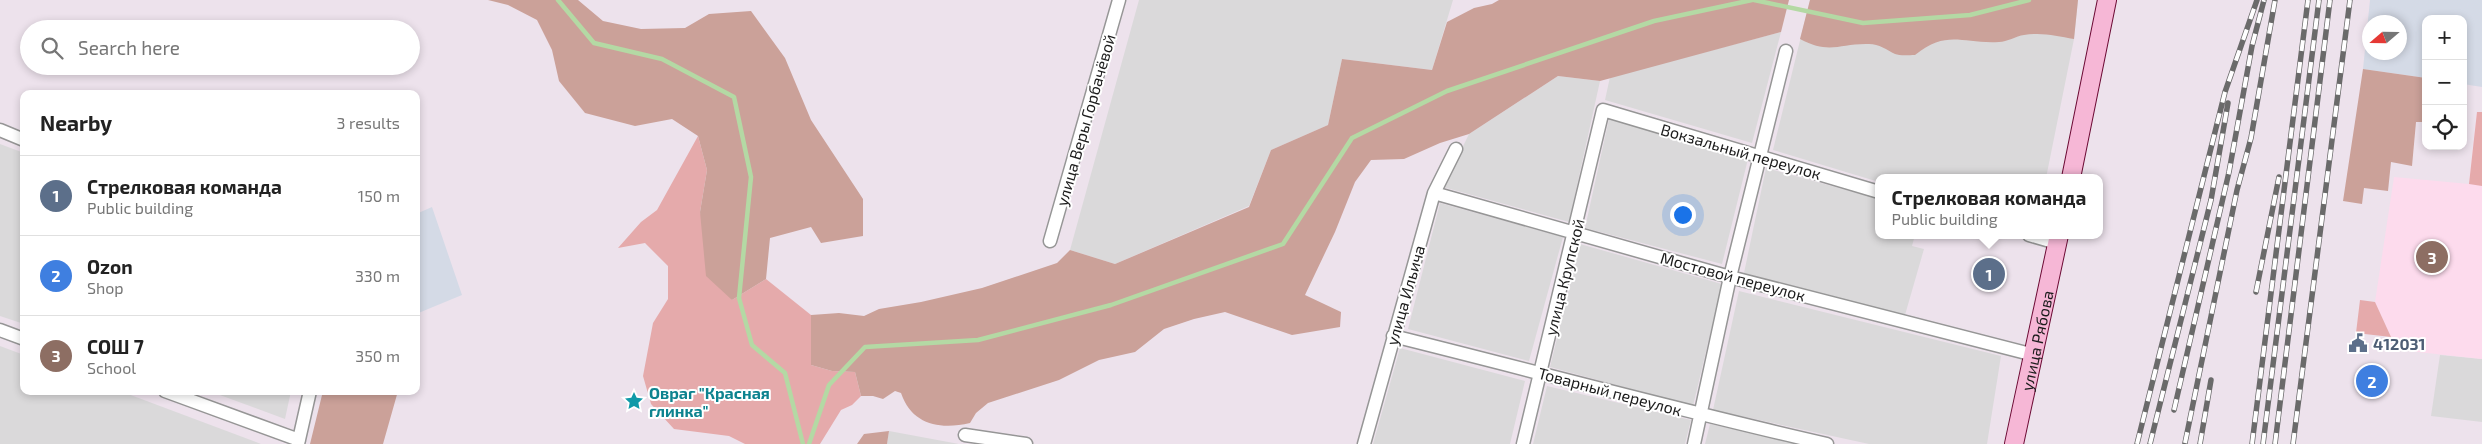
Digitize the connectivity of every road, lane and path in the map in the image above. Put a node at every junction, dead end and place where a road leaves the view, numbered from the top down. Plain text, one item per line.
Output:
1 (1119, 0) edge
2 (2107, 0) edge
3 (1786, 51) dead end
4 (1603, 110) joint
5 (0, 130) edge
6 (20, 138) edge
7 (1456, 149) dead end
8 (1760, 157) junction
9 (2072, 174) edge
10 (1875, 191) edge
11 (1434, 193) junction
12 (1576, 232) junction
13 (2058, 239) edge
14 (1050, 241) dead end
15 (1730, 277) junction
16 (0, 330) edge
17 (1393, 336) junction
18 (20, 338) edge
19 (2034, 355) junction
20 (1541, 372) junction
21 (176, 395) edge
22 (309, 395) edge
23 (1701, 416) junction
24 (965, 435) dead end
25 (299, 442) edge
26 (1026, 444) edge
27 (1364, 444) edge
28 (1523, 444) edge
29 (1694, 444) edge
30 (1827, 444) edge
31 (2014, 444) edge

1 - 14 street, улица Веры Горбачёвой
2 - 9 street
3 - 8 street
4 - 8 street, Вокзальный переулок
4 - 12 street, улица Крупской
5 - 6 street
7 - 11 street, улица Ильича
8 - 10 street, Вокзальный переулок
8 - 15 street
11 - 12 street, Мостовой переулок
11 - 17 street, улица Ильича
12 - 15 street, Мостовой переулок
12 - 20 street, улица Крупской
13 - 19 street, улица Рябова
15 - 19 street, Мостовой переулок
15 - 23 street
16 - 18 street
17 - 20 street, Товарный переулок
17 - 27 street, улица Ильича
19 - 31 street, улица Рябова
20 - 23 street, Товарный переулок
20 - 28 street, улица Крупской
21 - 25 street
22 - 25 street
23 - 29 street
23 - 30 street, Товарный переулок
24 - 26 street

